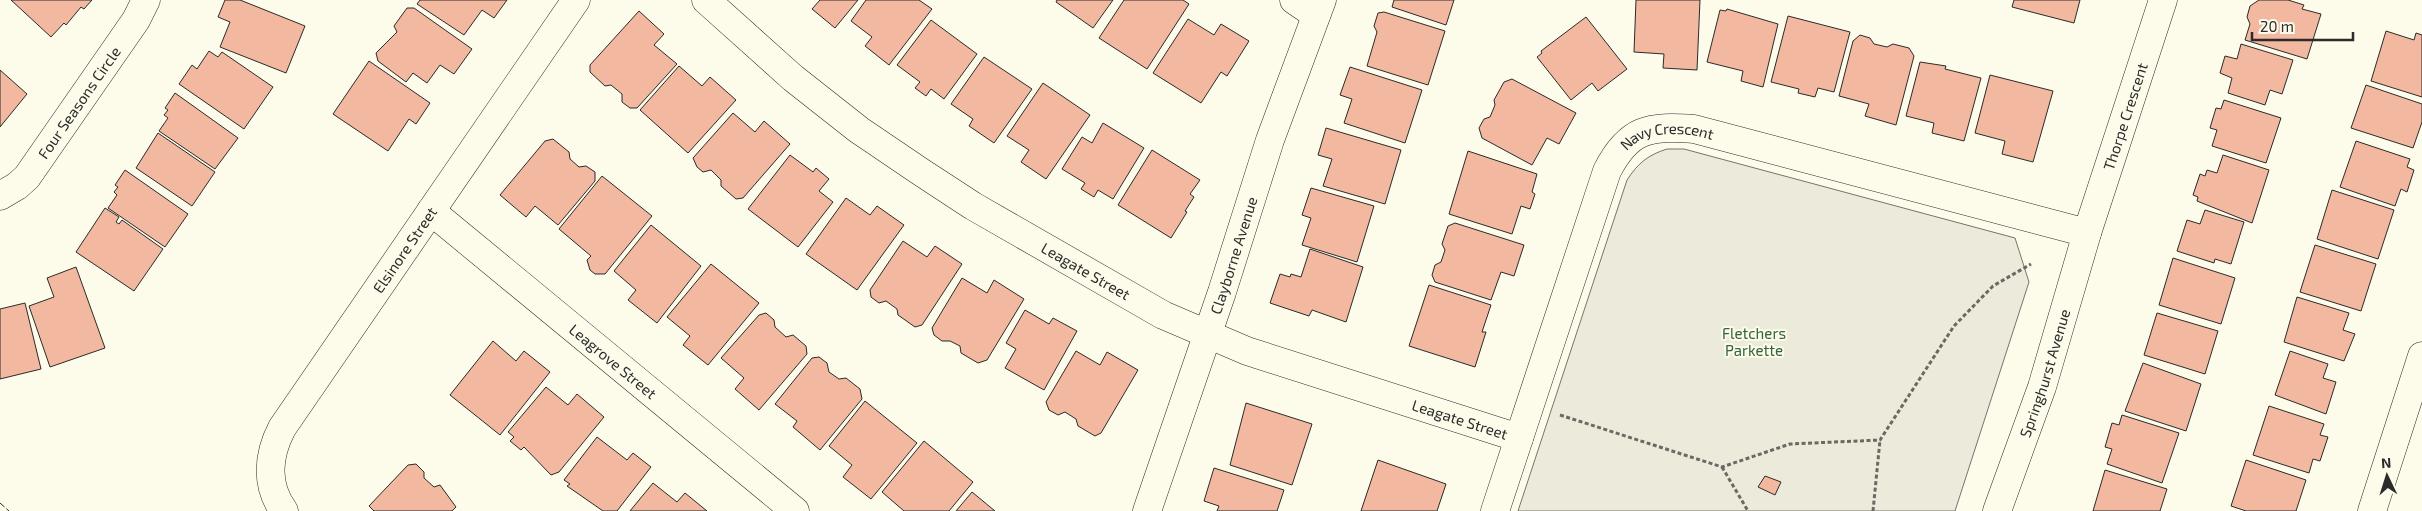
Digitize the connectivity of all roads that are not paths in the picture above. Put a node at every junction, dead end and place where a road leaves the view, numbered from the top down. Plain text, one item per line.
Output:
1 (146, 0) edge
2 (576, 0) edge
3 (706, 0) edge
4 (2163, 0) edge
5 (1311, 5) edge
6 (0, 196) edge
7 (431, 211) junction
8 (2087, 233) junction
9 (1207, 334) junction
10 (2422, 356) edge
11 (1519, 438) junction
12 (788, 509) edge
13 (284, 511) edge
14 (1147, 511) edge
15 (1495, 511) edge
16 (1997, 511) edge
17 (2372, 511) edge

1 - 6 street, Four Seasons Circle
2 - 7 street, Elsinore Street
3 - 9 street, Leagate Street
4 - 8 street, Thorpe Crescent
5 - 9 street, Clayborne Avenue
7 - 12 street, Leagrove Street
7 - 13 street, Elsinore Street
8 - 11 street, Navy Crescent
8 - 16 street, Springhurst Avenue
9 - 11 street, Leagate Street
9 - 14 street, Clayborne Avenue
10 - 17 street
11 - 15 street, Navy Crescent

